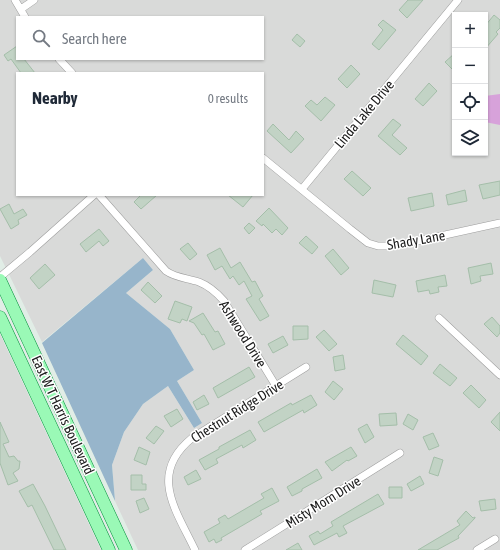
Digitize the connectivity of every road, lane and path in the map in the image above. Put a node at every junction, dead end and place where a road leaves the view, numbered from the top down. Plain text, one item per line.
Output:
1 (16, 0) edge
2 (34, 0) edge
3 (458, 0) edge
4 (21, 8) junction
5 (25, 16) edge
6 (60, 60) edge
7 (71, 72) edge
8 (264, 159) edge
9 (302, 189) junction
10 (93, 196) edge
11 (100, 196) edge
12 (500, 223) edge
13 (0, 277) edge
14 (0, 280) edge
15 (0, 317) edge
16 (439, 318) dead end
17 (306, 367) dead end
18 (500, 375) edge
19 (276, 386) junction
20 (400, 453) dead end
21 (495, 539) dead end
22 (108, 550) edge
23 (126, 550) edge
24 (195, 550) edge
25 (245, 550) edge
26 (477, 550) edge

1 - 4 street
2 - 4 street
3 - 9 street, Linda Lake Drive
4 - 5 street
6 - 7 street
8 - 9 street
9 - 12 street, Shady Lane
10 - 13 street
11 - 19 street, Ashwood Drive
14 - 23 main road, East W T Harris Boulevard
15 - 22 main road, East W T Harris Boulevard
16 - 18 street
17 - 19 street, Chestnut Ridge Drive
19 - 24 street, Chestnut Ridge Drive
20 - 25 street, Misty Morn Drive
21 - 26 street

